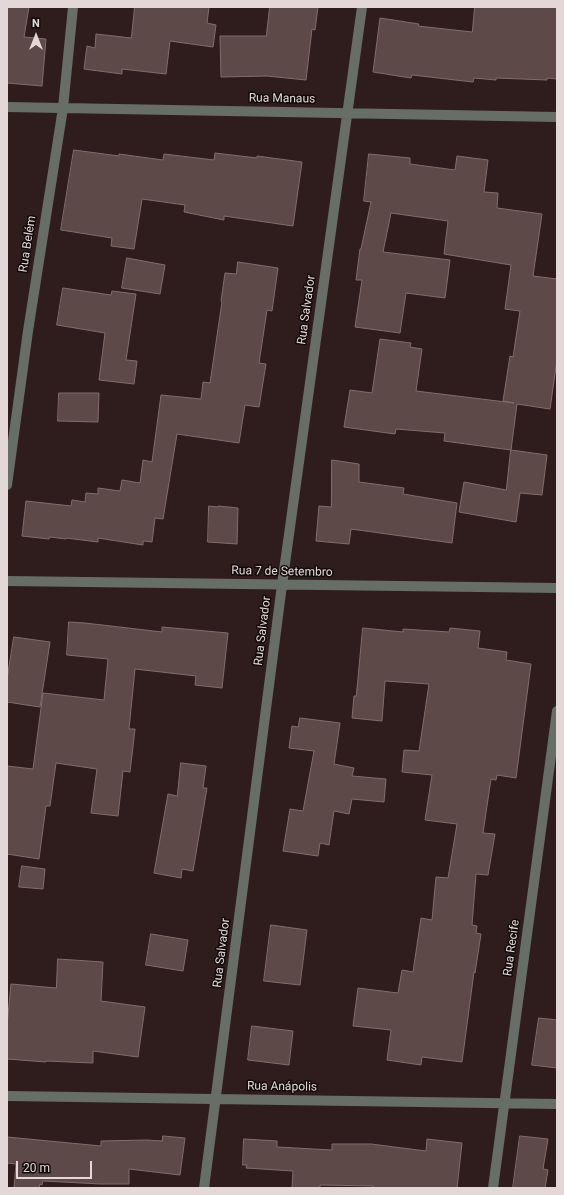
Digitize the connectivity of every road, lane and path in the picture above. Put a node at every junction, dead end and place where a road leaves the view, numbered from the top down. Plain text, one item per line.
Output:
1 (73, 7) edge
2 (362, 7) edge
3 (7, 107) edge
4 (63, 108) junction
5 (348, 113) junction
6 (557, 117) edge
7 (7, 485) edge
8 (7, 581) edge
9 (282, 585) junction
10 (557, 588) edge
11 (557, 711) edge
12 (7, 1096) edge
13 (216, 1099) junction
14 (504, 1103) junction
15 (557, 1104) edge
16 (204, 1188) edge
17 (493, 1188) edge

1 - 4 street, Rua Belém
2 - 5 street, Rua Salvador
3 - 4 street, Rua Manaus
4 - 5 street, Rua Manaus
4 - 7 street, Rua Belém
5 - 6 street, Rua Manaus
5 - 9 street, Rua Salvador
8 - 9 street, Rua 7 de Setembro
9 - 10 street, Rua 7 de Setembro
9 - 13 street, Rua Salvador
11 - 14 street, Rua Recife
12 - 13 street, Rua Anápolis
13 - 14 street, Rua Anápolis
13 - 16 street, Rua Salvador
14 - 15 street, Rua Anápolis
14 - 17 street, Rua Recife

